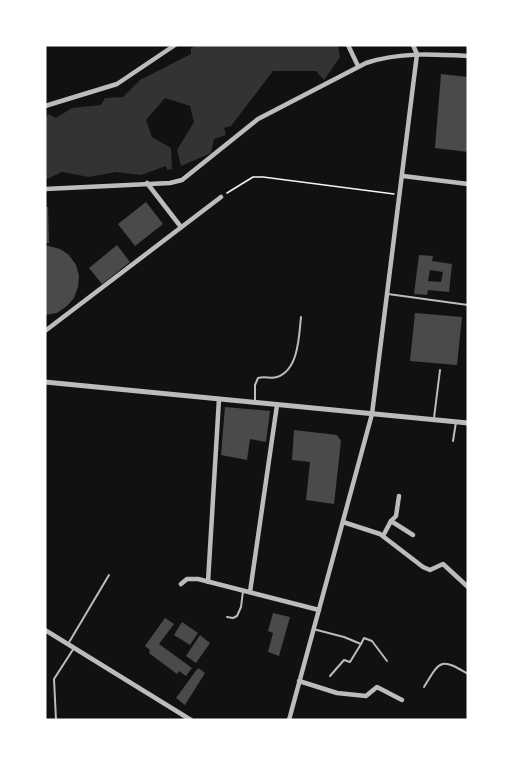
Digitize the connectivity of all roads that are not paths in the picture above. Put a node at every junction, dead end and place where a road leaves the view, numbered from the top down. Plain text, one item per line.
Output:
1 (175, 45) edge
2 (348, 45) edge
3 (413, 45) edge
4 (417, 54) junction
5 (468, 56) edge
6 (358, 66) junction
7 (45, 106) edge
8 (403, 176) junction
9 (147, 183) junction
10 (468, 184) edge
11 (45, 189) edge
12 (221, 197) road end
13 (182, 227) junction
14 (388, 294) junction
15 (468, 305) edge
16 (301, 317) dead end
17 (45, 331) edge
18 (440, 370) dead end
19 (45, 382) edge
20 (219, 399) junction
21 (255, 403) junction
22 (276, 405) junction
23 (372, 414) junction
24 (434, 420) junction
25 (456, 422) junction
26 (468, 423) edge
27 (453, 441) dead end
28 (399, 496) dead end
29 (391, 521) junction
30 (343, 522) junction
31 (413, 535) dead end
32 (383, 536) junction
33 (109, 575) dead end
34 (208, 582) junction
35 (182, 584) dead end
36 (468, 587) edge
37 (243, 591) junction
38 (250, 592) junction
39 (319, 610) junction
40 (227, 616) dead end
41 (314, 629) junction
42 (45, 630) edge
43 (68, 644) junction
44 (360, 644) junction
45 (74, 648) junction
46 (387, 661) dead end
47 (468, 674) edge
48 (330, 676) dead end
49 (299, 681) junction
50 (424, 687) dead end
51 (402, 700) dead end
52 (56, 720) edge
53 (191, 720) edge
54 (289, 720) edge

1 - 7 street
2 - 6 street
3 - 4 street
4 - 5 street
4 - 6 street
4 - 8 street
6 - 9 street
8 - 10 street
8 - 14 street
9 - 11 street
9 - 13 street
12 - 13 street
13 - 17 street
14 - 15 lane
14 - 23 street
16 - 21 lane
18 - 24 lane
19 - 20 street
20 - 21 street
20 - 34 street
21 - 22 street
22 - 23 street
22 - 38 street
23 - 24 street
23 - 30 street
24 - 25 street
25 - 26 street
25 - 27 lane
28 - 29 street
29 - 31 street
29 - 32 street
30 - 32 street
30 - 39 street
32 - 36 street
33 - 43 lane
34 - 35 street
34 - 37 street
37 - 38 street
37 - 40 lane
38 - 39 street
39 - 41 street
41 - 44 lane
41 - 49 street
42 - 43 street
43 - 45 street
44 - 46 lane
44 - 48 lane
45 - 52 lane
45 - 53 street
47 - 50 lane
49 - 51 street
49 - 54 street

